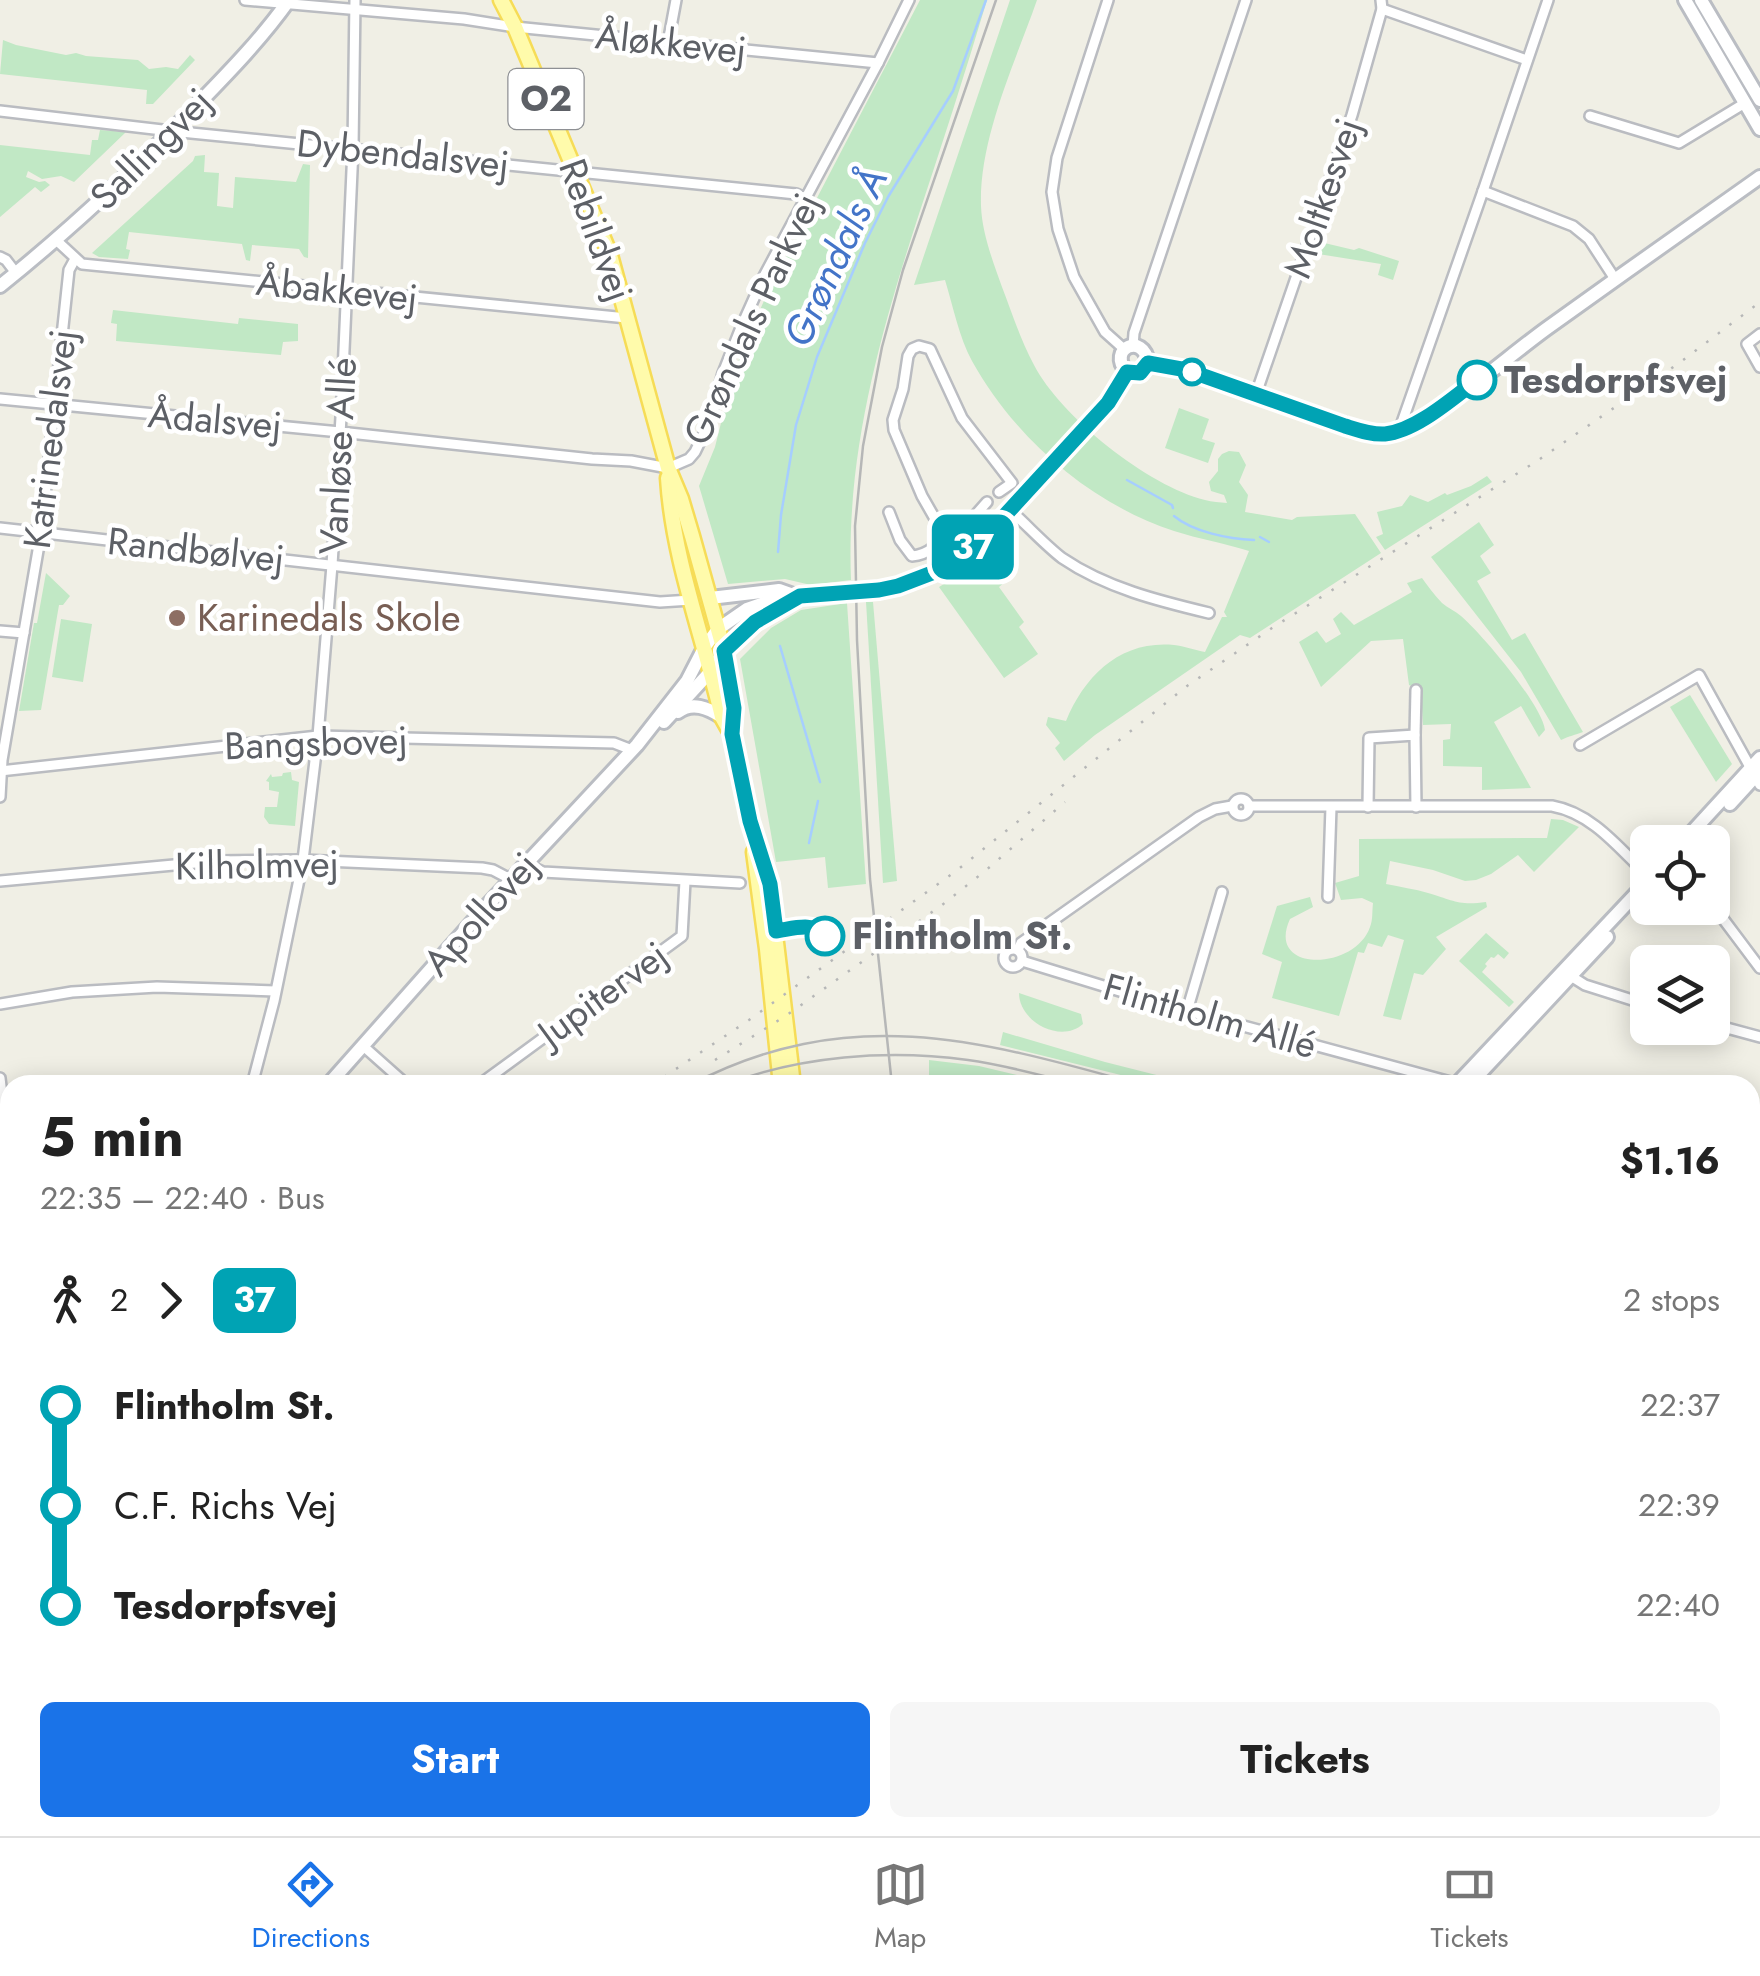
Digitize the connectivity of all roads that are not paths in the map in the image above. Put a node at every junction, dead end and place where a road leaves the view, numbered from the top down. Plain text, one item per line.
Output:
1 (245, 0) edge
2 (502, 0) edge
3 (676, 0) edge
4 (909, 0) edge
5 (1108, 0) edge
6 (1246, 0) edge
7 (1548, 0) edge
8 (1691, 1) edge
9 (287, 2) edge
10 (355, 4) edge
11 (1382, 5) edge
12 (515, 26) junction
13 (668, 43) junction
14 (1526, 60) junction
15 (878, 63) junction
16 (1754, 100) edge
17 (0, 112) edge
18 (1590, 116) dead end
19 (1760, 128) edge
20 (172, 131) junction
21 (353, 148) junction
22 (577, 172) junction
23 (1760, 177) edge
24 (1484, 191) junction
25 (805, 198) junction
26 (56, 240) junction
27 (0, 257) edge
28 (75, 259) junction
29 (16, 273) junction
30 (1615, 280) junction
31 (0, 286) edge
32 (347, 291) junction
33 (628, 318) junction
34 (1760, 334) edge
35 (1128, 348) junction
36 (1148, 363) junction
37 (1760, 367) edge
38 (1127, 372) junction
39 (1256, 394) junction
40 (0, 399) edge
41 (54, 404) junction
42 (1398, 431) junction
43 (340, 432) junction
44 (668, 468) junction
45 (1012, 483) junction
46 (998, 492) dead end
47 (1023, 496) junction
48 (987, 502) dead end
49 (1010, 510) junction
50 (889, 512) dead end
51 (0, 528) edge
52 (946, 528) junction
53 (41, 532) junction
54 (332, 565) junction
55 (800, 596) junction
56 (710, 598) junction
57 (691, 600) junction
58 (1210, 613) dead end
59 (718, 628) junction
60 (0, 631) edge
61 (24, 634) junction
62 (704, 648) junction
63 (724, 651) junction
64 (711, 672) junction
65 (1416, 690) dead end
66 (722, 717) junction
67 (664, 722) junction
68 (732, 734) junction
69 (1414, 735) junction
70 (318, 736) junction
71 (1580, 745) dead end
72 (634, 748) junction
73 (1, 771) edge
74 (1757, 772) edge
75 (0, 797) edge
76 (1416, 806) junction
77 (1331, 807) junction
78 (1368, 807) junction
79 (1701, 825) edge
80 (1709, 825) edge
81 (302, 860) junction
82 (1630, 861) edge
83 (526, 864) junction
84 (512, 880) junction
85 (0, 881) edge
86 (685, 881) junction
87 (740, 883) dead end
88 (1222, 892) dead end
89 (1328, 897) dead end
90 (1630, 900) edge
91 (1630, 911) edge
92 (1728, 925) edge
93 (770, 932) junction
94 (1018, 950) junction
95 (1022, 961) junction
96 (1760, 968) edge
97 (1568, 974) junction
98 (276, 991) junction
99 (1630, 999) edge
100 (0, 1004) edge
101 (1187, 1011) junction
102 (1730, 1029) edge
103 (1760, 1038) edge
104 (362, 1045) junction
105 (255, 1075) edge
106 (336, 1075) edge
107 (396, 1075) edge
108 (493, 1075) edge
109 (780, 1075) edge
110 (791, 1075) edge
111 (1421, 1075) edge
112 (1468, 1075) edge
113 (1478, 1075) edge

1 - 9 street, Åløkkevej
2 - 12 main road, Rebildvej / O2
3 - 13 street
4 - 15 street, Grøndals Parkvej
5 - 35 street
6 - 35 street
7 - 14 street
8 - 16 street
9 - 10 street, Åløkkevej
9 - 20 street, Sallingvej
10 - 12 street, Åløkkevej
10 - 21 street, Vanløse Allé
11 - 14 street
11 - 39 street, Moltkesvej
12 - 13 street, Åløkkevej
12 - 22 main road, Rebildvej / O2
13 - 15 street, Åløkkevej
14 - 24 street
15 - 25 street, Grøndals Parkvej
16 - 18 street
16 - 19 street
17 - 20 street, Dybendalsvej
20 - 21 street, Dybendalsvej
20 - 26 street, Sallingvej
21 - 22 street, Dybendalsvej
21 - 32 street, Vanløse Allé
22 - 25 street, Dybendalsvej
22 - 33 main road, Rebildvej / O2
23 - 30 street
24 - 30 street
24 - 42 street
25 - 44 street, Grøndals Parkvej
26 - 28 street
26 - 29 street, Sallingvej
27 - 29 street
28 - 32 street, Åbakkevej
28 - 41 street, Katrinedalsvej
29 - 31 street, Sallingvej
30 - 42 street
32 - 33 street, Åbakkevej
32 - 43 street, Vanløse Allé
33 - 44 main road, Rebildvej / O2
34 - 37 street
35 - 36 street
35 - 38 street
36 - 38 street
36 - 39 street
38 - 47 street
39 - 42 street
40 - 41 street, Ådalsvej
41 - 43 street, Ådalsvej
41 - 53 street, Katrinedalsvej
43 - 44 street, Ådalsvej
43 - 54 street, Vanløse Allé
44 - 56 main road, Grøndals Parkvej / O2
44 - 57 main road, Grøndals Parkvej / O2
45 - 46 street
45 - 47 street
45 - 52 street
47 - 49 street
48 - 52 street
49 - 55 street, bridge
49 - 58 street
50 - 52 street
51 - 53 street, Randbølvej
53 - 54 street, Randbølvej
53 - 61 street, Katrinedalsvej
54 - 57 street, Randbølvej
54 - 70 street, Vanløse Allé
55 - 56 street
55 - 59 street
55 - 63 street, Apollovej
56 - 57 main road
56 - 59 main road, Grøndals Parkvej / O2
57 - 62 main road, Grøndals Parkvej / O2
59 - 62 street, Apollovej
59 - 63 main road, Grøndals Parkvej / O2
60 - 61 street
61 - 73 street, Katrinedalsvej
62 - 64 main road, Grøndals Parkvej / O2
62 - 72 street, Apollovej
63 - 64 street, Apollovej
63 - 68 main road, Grøndals Parkvej / O2
64 - 66 main road, Grøndals Parkvej / O2
64 - 67 street, Apollovej
65 - 69 street
66 - 67 street, Apollovej
66 - 68 main road, Grøndals Parkvej / O2
67 - 72 street, Apollovej
68 - 93 main road, Grøndals Parkvej / O2
69 - 76 street
69 - 78 street
70 - 72 street, Bangsbovej
70 - 73 street, Bangsbovej
70 - 81 street, Vanløse Allé
71 - 74 street
72 - 83 street, Apollovej
73 - 75 street, Katrinedalsvej
74 - 79 street
74 - 80 street
76 - 78 street
76 - 82 street
77 - 78 street
77 - 89 street
77 - 94 street
81 - 84 street, Kilholmvej
81 - 85 street, Kilholmvej
81 - 98 street, Vanløse Allé
83 - 84 street, Apollovej
83 - 86 street
84 - 104 street, Apollovej
86 - 87 street
86 - 108 street, Jupitervej
88 - 101 street
90 - 97 street
91 - 97 street
92 - 96 street
93 - 109 main road, Grøndals Parkvej / O2
93 - 110 main road, Grøndals Parkvej / O2
94 - 95 street
94 - 95 street
95 - 101 street, Flintholm Allé
97 - 99 street
97 - 112 street
97 - 113 street
98 - 100 street
98 - 105 street, Vanløse Allé
101 - 111 street, Flintholm Allé
102 - 103 street
104 - 106 street, Apollovej
104 - 107 street

